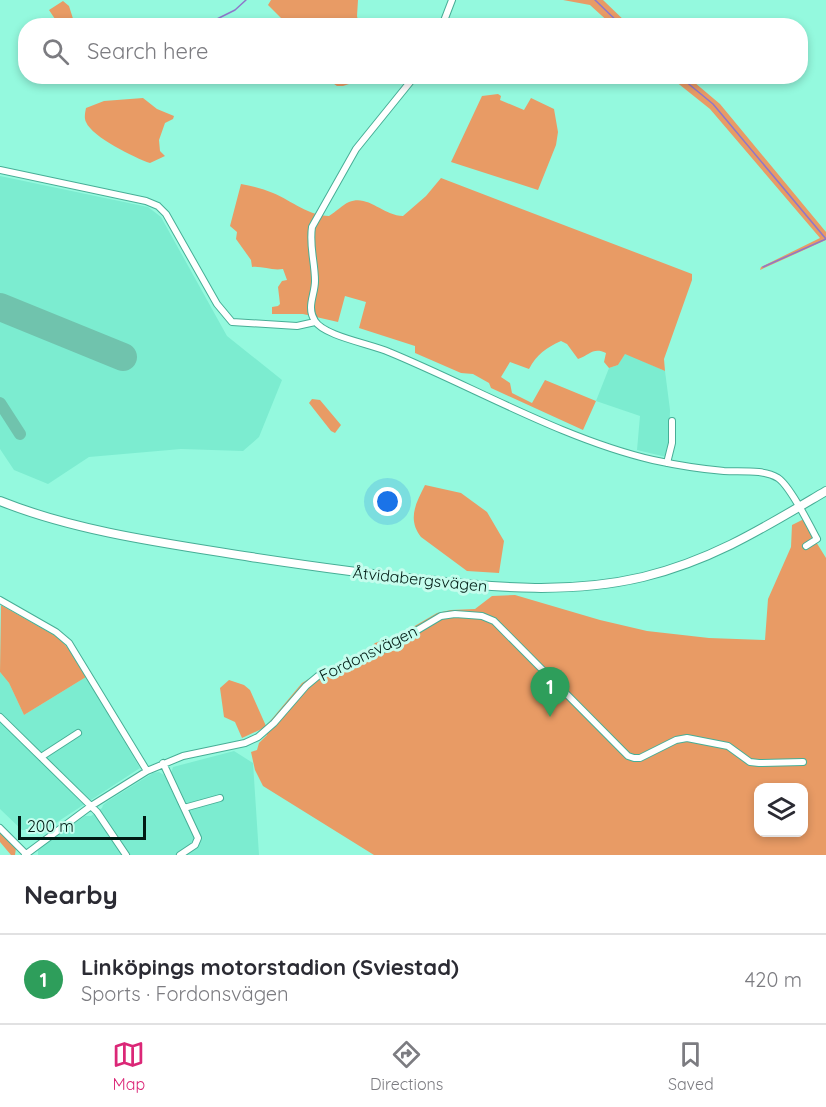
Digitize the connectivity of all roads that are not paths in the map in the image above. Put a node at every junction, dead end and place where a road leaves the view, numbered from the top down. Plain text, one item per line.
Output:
1 (452, 0) edge
2 (444, 18) edge
3 (409, 84) edge
4 (0, 170) edge
5 (315, 322) junction
6 (672, 421) dead end
7 (667, 463) junction
8 (826, 490) edge
9 (826, 496) edge
10 (0, 503) edge
11 (800, 510) junction
12 (806, 546) dead end
13 (0, 600) edge
14 (0, 717) edge
15 (78, 733) dead end
16 (41, 757) junction
17 (803, 762) dead end
18 (163, 764) junction
19 (147, 771) junction
20 (220, 798) dead end
21 (91, 806) junction
22 (184, 808) junction
23 (0, 828) edge
24 (26, 855) edge
25 (126, 855) edge
26 (180, 855) edge

1 - 2 street
3 - 5 street
4 - 5 street
5 - 7 street
6 - 7 street
7 - 11 street
8 - 11 main road, Åtvidabergsvägen
9 - 11 main road, Åtvidabergsvägen
10 - 11 main road, Åtvidabergsvägen
11 - 12 street
13 - 19 street
14 - 16 street
15 - 16 street
16 - 21 street
17 - 18 street, Fordonsvägen
18 - 19 street, Fordonsvägen
18 - 22 street
19 - 21 street, Fordonsvägen
20 - 22 street
21 - 24 street, Fordonsvägen
21 - 25 street
22 - 26 street
23 - 24 street

